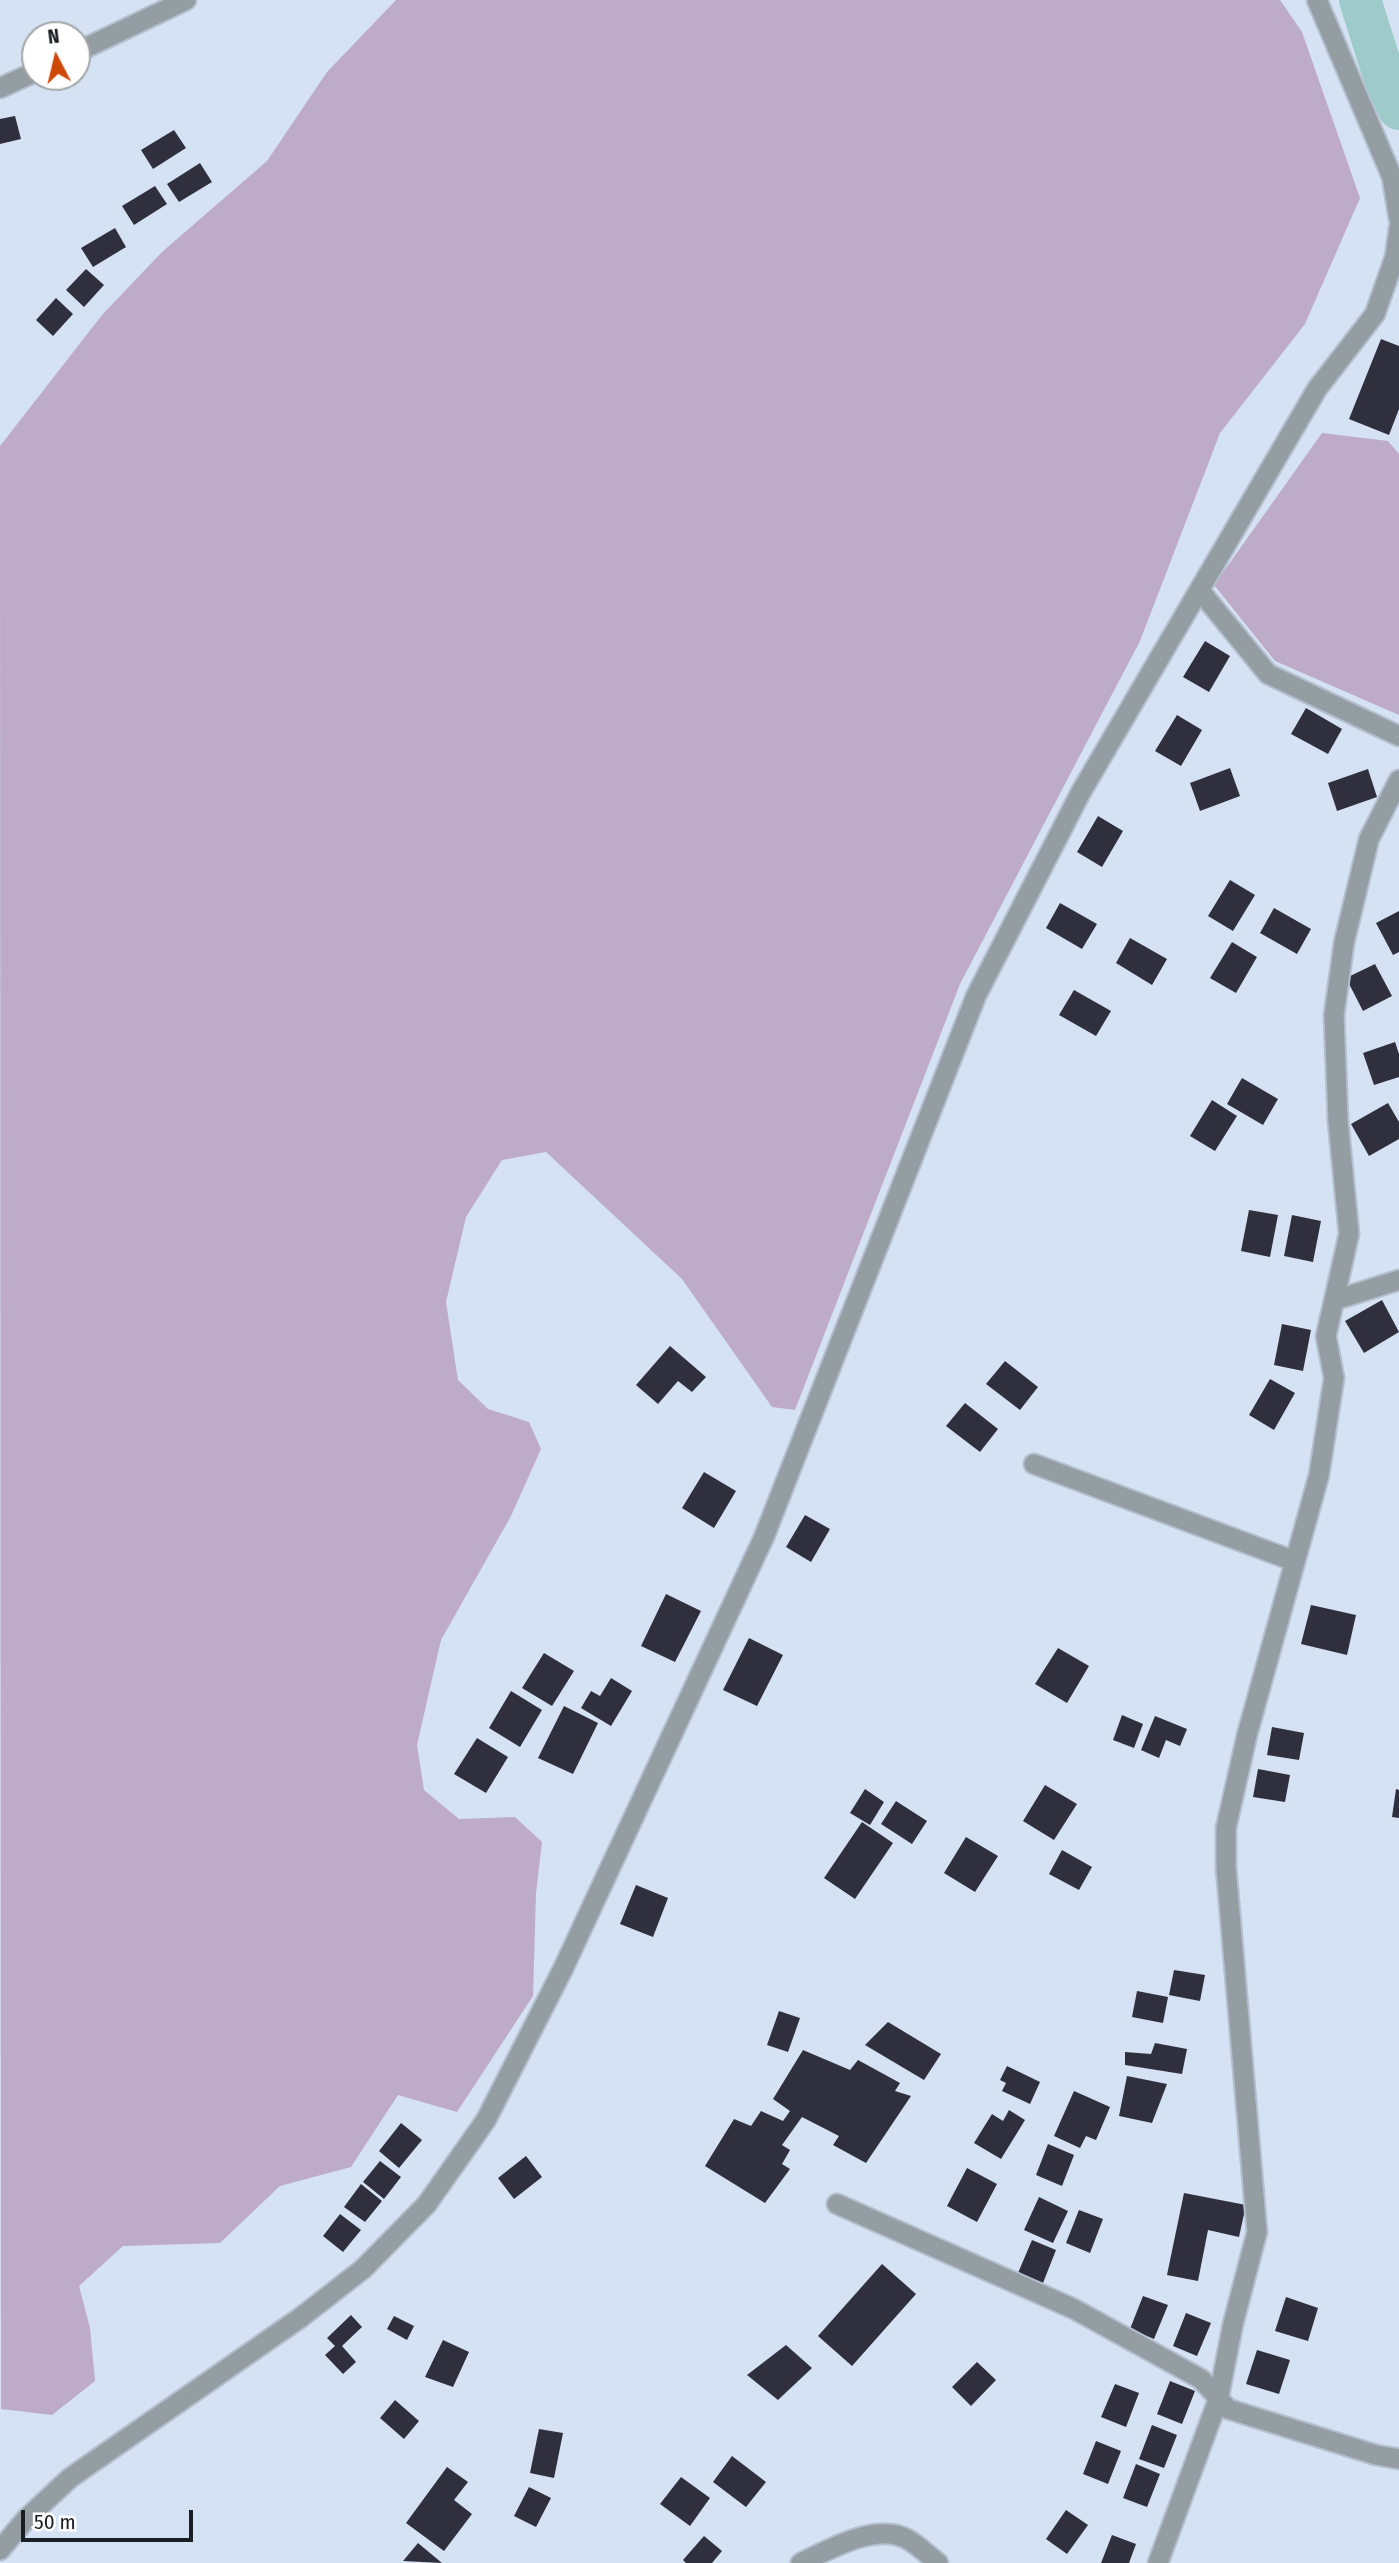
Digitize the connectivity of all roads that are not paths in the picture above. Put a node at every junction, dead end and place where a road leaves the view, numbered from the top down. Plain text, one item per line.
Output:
1 (186, 0) edge
2 (1317, 0) edge
3 (91, 45) edge
4 (21, 78) edge
5 (0, 88) edge
6 (1399, 219) edge
7 (1399, 228) edge
8 (1397, 259) edge
9 (1201, 592) junction
10 (1399, 736) edge
11 (1399, 780) edge
12 (1399, 1280) edge
13 (1335, 1300) junction
14 (1034, 1464) dead end
15 (1294, 1560) junction
16 (837, 2204) dead end
17 (1218, 2400) junction
18 (1399, 2459) edge
19 (0, 2550) edge
20 (801, 2563) edge
21 (938, 2563) edge
22 (1158, 2563) edge

1 - 3 street
2 - 6 street
4 - 5 street
7 - 8 street
8 - 9 street
9 - 10 street
9 - 19 street
11 - 13 street
12 - 13 street
13 - 15 street
14 - 15 street
15 - 17 street
16 - 17 street
17 - 18 street
17 - 22 street
20 - 21 street

